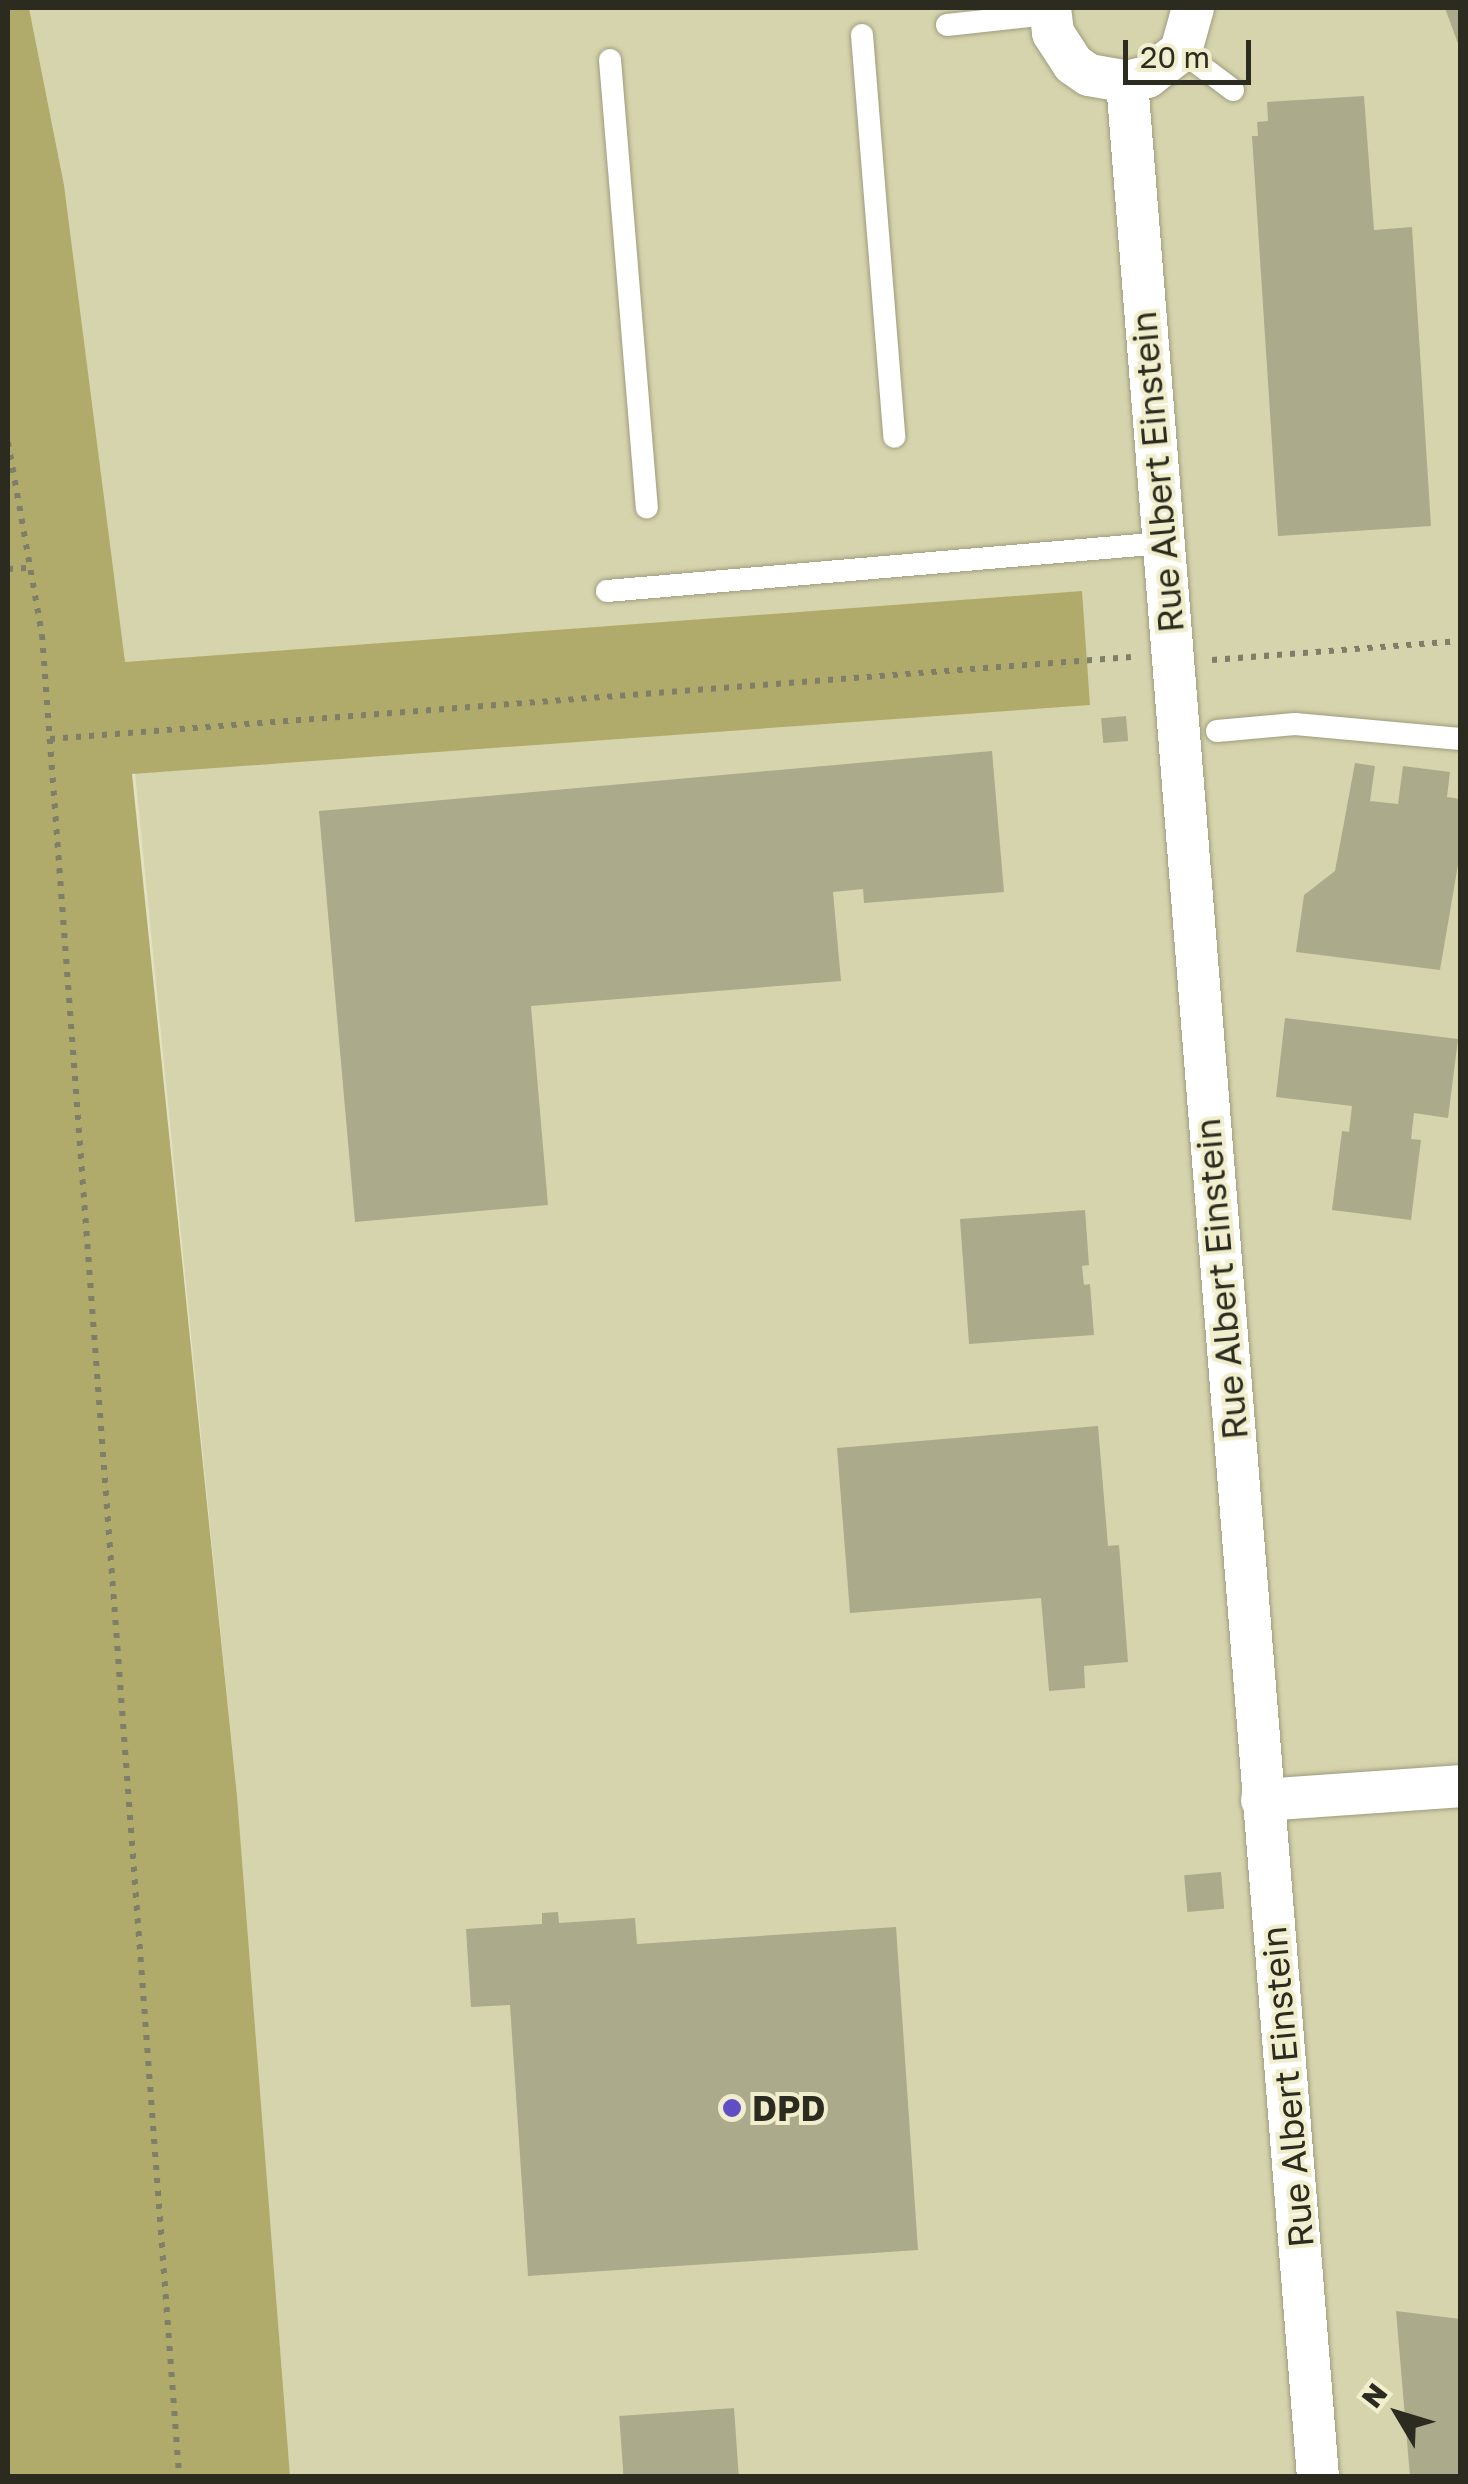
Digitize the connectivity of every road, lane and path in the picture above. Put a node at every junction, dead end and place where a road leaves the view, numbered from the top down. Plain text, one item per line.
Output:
1 (1193, 8) edge
2 (1050, 11) edge
3 (948, 25) dead end
4 (862, 35) dead end
5 (1180, 51) junction
6 (610, 60) dead end
7 (1126, 82) junction
8 (1233, 90) dead end
9 (894, 438) dead end
10 (8, 442) edge
11 (646, 507) dead end
12 (1162, 543) junction
13 (8, 568) edge
14 (30, 568) junction
15 (607, 591) dead end
16 (1460, 641) edge
17 (1172, 654) junction
18 (1218, 731) dead end
19 (1460, 738) edge
20 (50, 739) junction
21 (1460, 1786) edge
22 (1262, 1800) junction
23 (178, 2476) edge
24 (1318, 2476) edge

1 - 5 street
2 - 3 lane
2 - 7 street
4 - 9 lane
5 - 7 street
5 - 8 lane
6 - 11 lane
7 - 12 street, Rue Albert Einstein
10 - 14 path
12 - 15 lane
12 - 17 street, Rue Albert Einstein
13 - 14 path
14 - 20 path
16 - 17 path
17 - 20 path
17 - 22 street, Rue Albert Einstein
18 - 19 lane
20 - 23 path
21 - 22 street
22 - 24 street, Rue Albert Einstein

